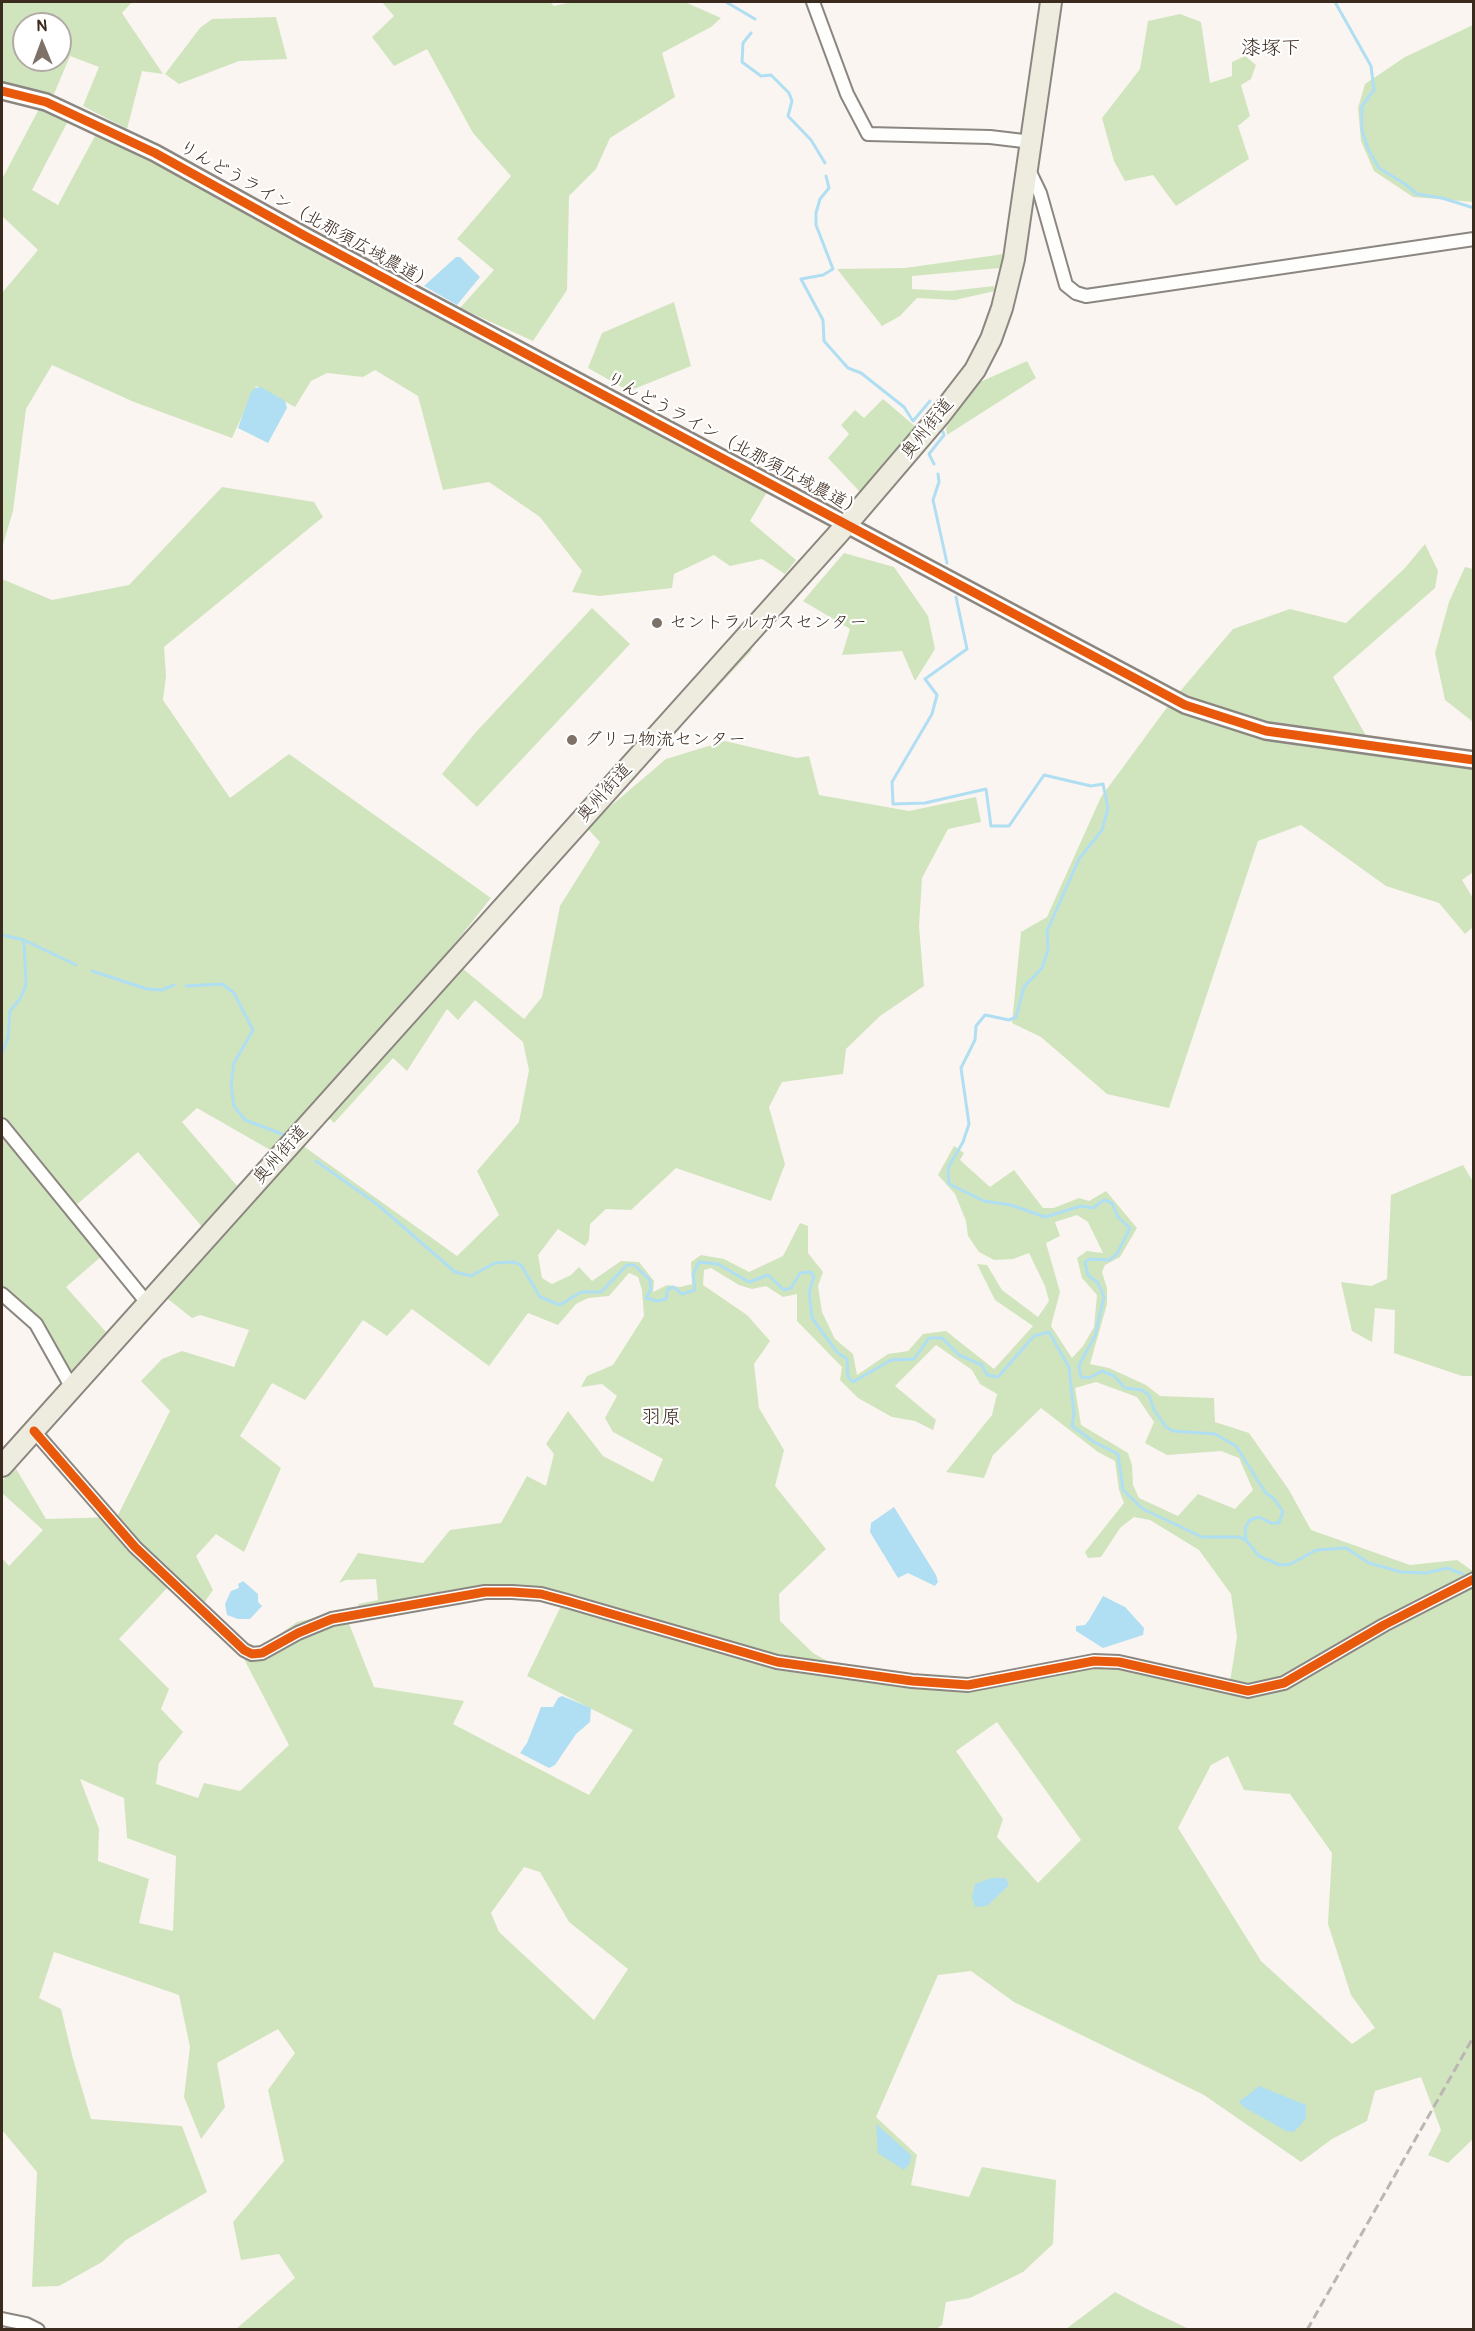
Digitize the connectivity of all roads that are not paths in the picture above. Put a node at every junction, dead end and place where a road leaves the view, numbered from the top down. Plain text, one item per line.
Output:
1 (813, 2) edge
2 (1051, 2) edge
3 (2, 91) edge
4 (1032, 142) junction
5 (1028, 168) junction
6 (1473, 239) edge
7 (847, 524) junction
8 (1473, 760) edge
9 (2, 1125) edge
10 (2, 1294) edge
11 (148, 1304) junction
12 (72, 1388) junction
13 (34, 1431) junction
14 (2, 1466) edge
15 (1473, 1580) edge
16 (2, 2319) edge
17 (38, 2330) edge

1 - 4 street
2 - 4 highway, 奥州街道
3 - 7 street, りんどうライン（北那須広域農道）
4 - 5 highway, 奥州街道
5 - 6 street
5 - 7 highway, 奥州街道
7 - 8 street, りんどうライン（北那須広域農道）
7 - 11 highway, 奥州街道
9 - 11 street
10 - 12 street
11 - 12 highway, 奥州街道
12 - 13 highway, 奥州街道
13 - 14 highway, 奥州街道
13 - 15 street
16 - 17 street

